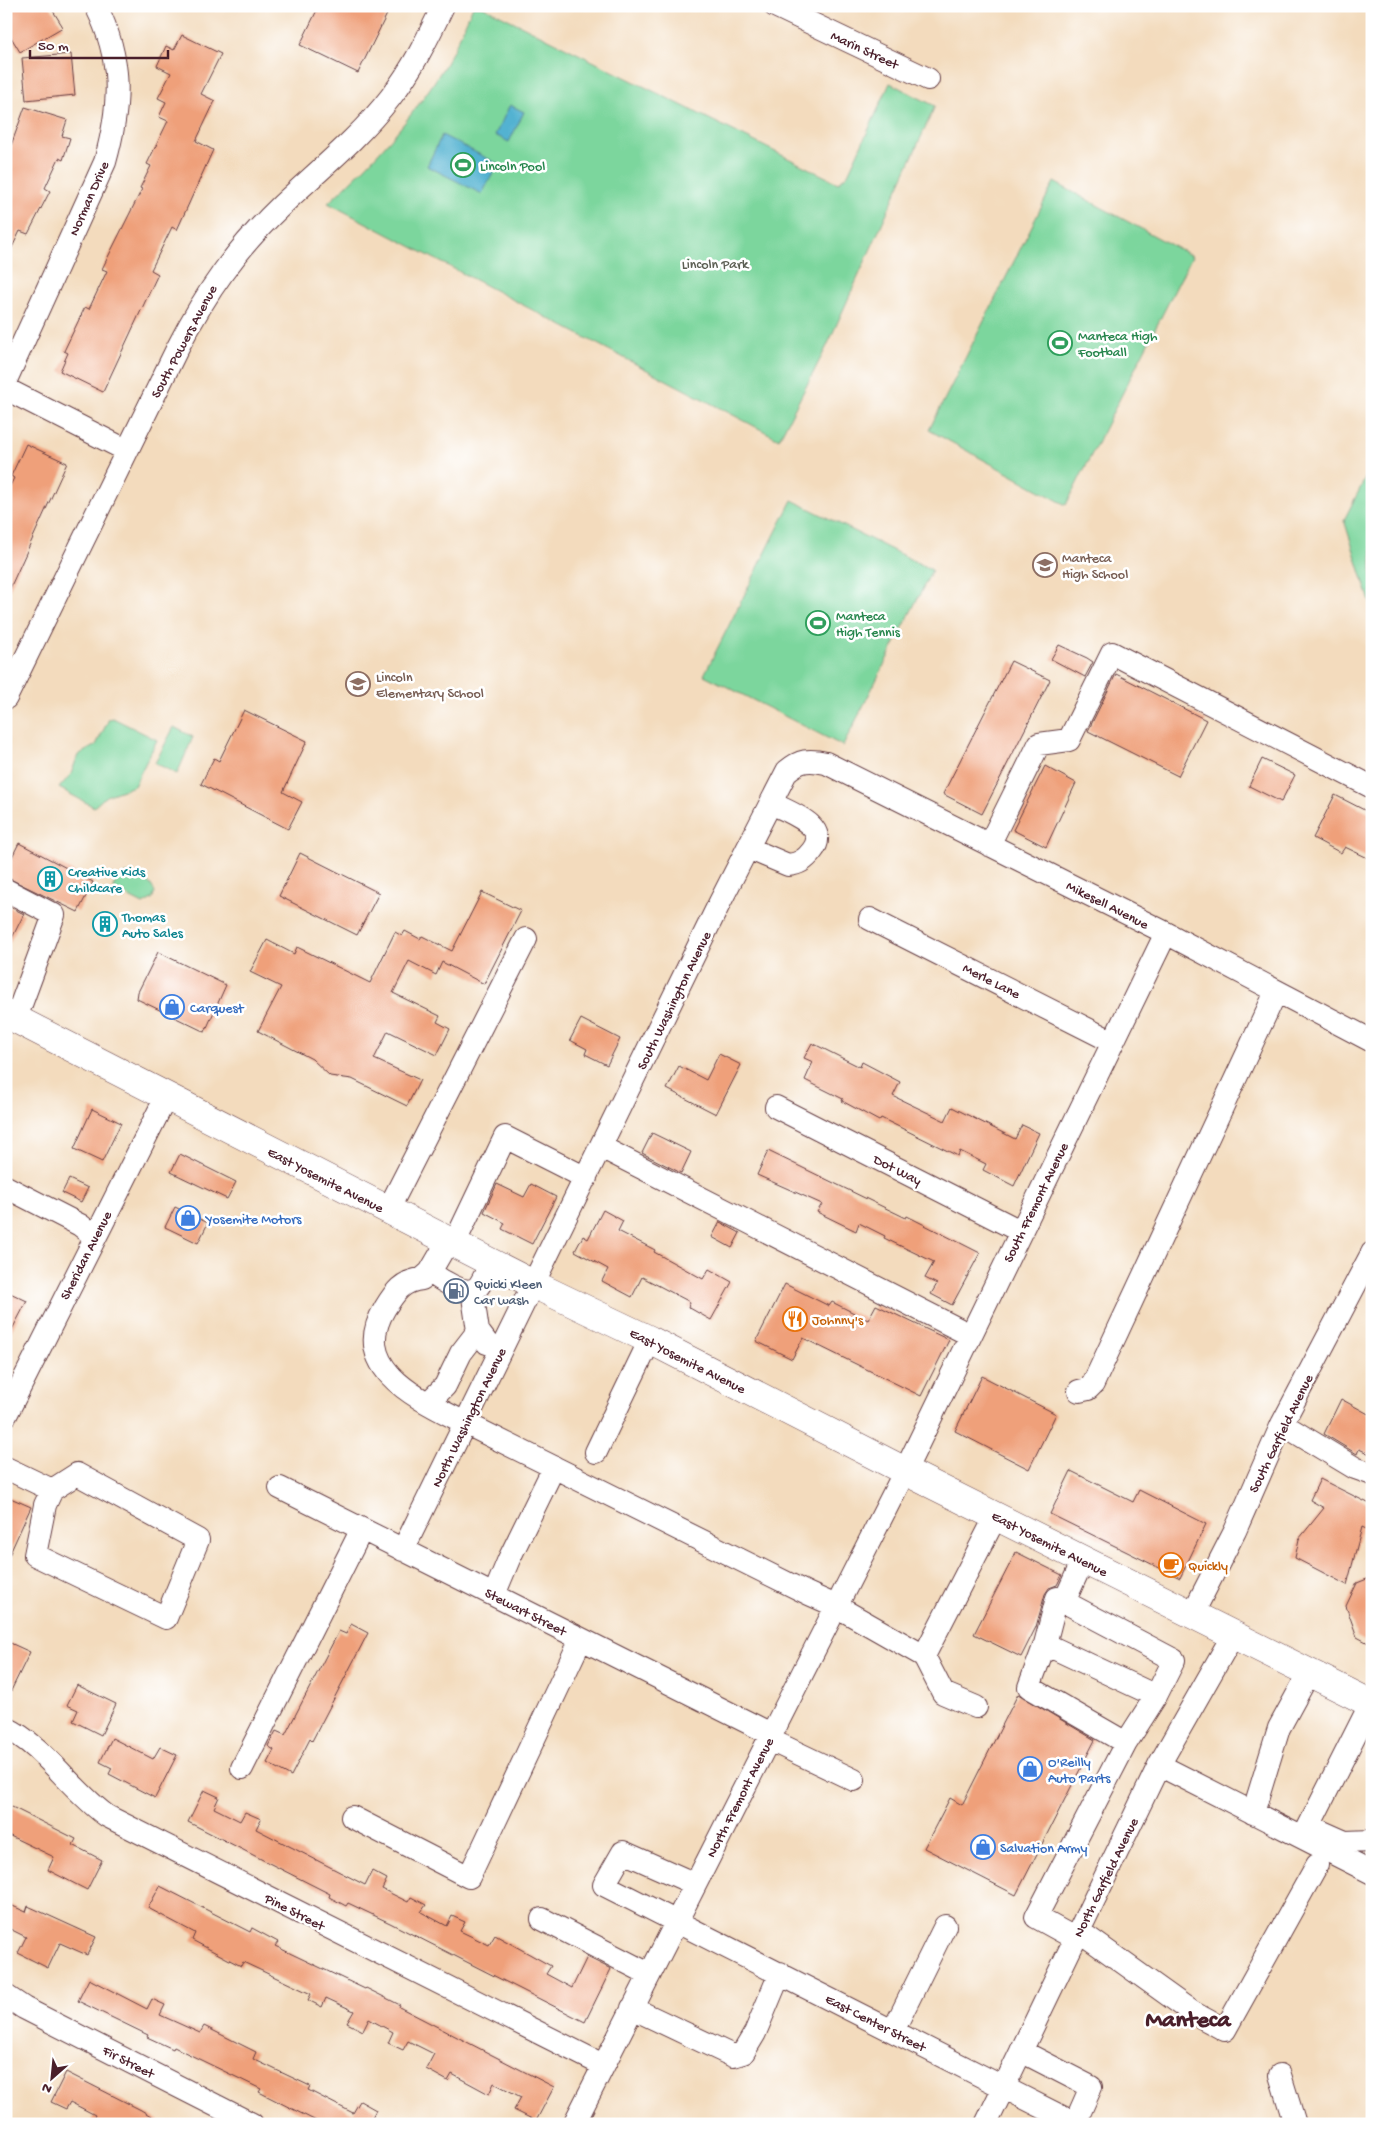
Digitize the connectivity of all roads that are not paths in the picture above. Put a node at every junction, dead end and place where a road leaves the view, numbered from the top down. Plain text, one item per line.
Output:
1 (96, 6) edge
2 (443, 6) edge
3 (786, 9) edge
4 (928, 79) dead end
5 (6, 380) edge
6 (6, 389) edge
7 (126, 450) junction
8 (6, 698) edge
9 (842, 771) joint
10 (1372, 787) edge
11 (771, 803) junction
12 (989, 845) junction
13 (748, 848) junction
14 (6, 890) edge
15 (870, 918) dead end
16 (1166, 934) junction
17 (526, 939) dead end
18 (1276, 992) junction
19 (11, 1016) edge
20 (1372, 1041) edge
21 (1113, 1042) junction
22 (166, 1097) junction
23 (776, 1108) dead end
24 (601, 1147) junction
25 (586, 1178) junction
26 (6, 1187) edge
27 (388, 1210) junction
28 (1020, 1231) junction
29 (94, 1236) junction
30 (451, 1242) junction
31 (1372, 1253) edge
32 (491, 1262) junction
33 (430, 1272) junction
34 (533, 1284) junction
35 (472, 1290) junction
36 (478, 1331) junction
37 (970, 1335) junction
38 (650, 1340) junction
39 (500, 1351) junction
40 (1079, 1391) dead end
41 (428, 1403) junction
42 (6, 1415) edge
43 (465, 1423) junction
44 (1282, 1424) junction
45 (596, 1452) dead end
46 (554, 1467) junction
47 (6, 1468) edge
48 (905, 1471) junction
49 (1372, 1474) edge
50 (6, 1484) edge
51 (280, 1488) dead end
52 (48, 1497) junction
53 (996, 1516) junction
54 (362, 1529) junction
55 (403, 1550) junction
56 (1083, 1560) junction
57 (494, 1595) junction
58 (1064, 1602) junction
59 (836, 1606) junction
60 (1192, 1615) junction
61 (1233, 1635) junction
62 (581, 1639) junction
63 (1045, 1644) junction
64 (924, 1656) junction
65 (1309, 1673) junction
66 (1156, 1696) junction
67 (1371, 1704) edge
68 (976, 1707) dead end
69 (6, 1728) edge
70 (770, 1737) junction
71 (1126, 1744) junction
72 (1159, 1765) junction
73 (242, 1768) dead end
74 (854, 1780) dead end
75 (1253, 1813) junction
76 (352, 1817) dead end
77 (1305, 1832) junction
78 (1372, 1841) edge
79 (1317, 1865) dead end
80 (1372, 1873) edge
81 (695, 1884) junction
82 (542, 1919) dead end
83 (676, 1920) junction
84 (945, 1926) dead end
85 (1078, 1935) junction
86 (780, 1973) junction
87 (649, 1974) junction
88 (6, 1996) edge
89 (632, 2008) junction
90 (893, 2031) junction
91 (1021, 2051) junction
92 (604, 2065) junction
93 (1280, 2075) dead end
94 (1004, 2087) junction
95 (577, 2123) edge
96 (1075, 2123) edge
97 (252, 2124) edge
98 (986, 2124) edge
99 (1295, 2124) edge

1 - 5 street, Norman Drive
2 - 7 street, South Powers Avenue
3 - 4 street, Marin Street
6 - 7 street
7 - 8 street, South Powers Avenue
9 - 11 street, South Washington Avenue
9 - 12 street, Mikesell Avenue
10 - 12 street
11 - 13 street, South Washington Avenue
11 - 13 street
12 - 16 street, Mikesell Avenue
13 - 24 street, South Washington Avenue
14 - 19 street
15 - 21 street, Merle Lane
16 - 18 street, Mikesell Avenue
16 - 21 street, South Fremont Avenue
17 - 27 street
18 - 20 street, Mikesell Avenue
18 - 40 street
19 - 22 main road, East Yosemite Avenue
21 - 28 street, South Fremont Avenue
22 - 27 main road, East Yosemite Avenue
22 - 29 street, Sheridan Avenue
23 - 28 street, Dot Way
24 - 25 street, South Washington Avenue
24 - 37 street
25 - 30 street
25 - 34 street, South Washington Avenue
26 - 29 street
27 - 30 main road, East Yosemite Avenue
28 - 37 street, South Fremont Avenue
29 - 42 street, Sheridan Avenue
30 - 32 main road, East Yosemite Avenue
30 - 33 street
31 - 44 street, South Garfield Avenue
32 - 34 main road, East Yosemite Avenue
32 - 35 street
33 - 35 street
33 - 41 street
34 - 38 main road, East Yosemite Avenue
34 - 39 street, North Washington Avenue
35 - 36 street
36 - 39 street
36 - 41 street
37 - 48 street, South Fremont Avenue
38 - 45 street
38 - 48 main road, East Yosemite Avenue
39 - 43 street, North Washington Avenue
41 - 43 street
43 - 46 street
43 - 55 street, North Washington Avenue
44 - 49 street
44 - 60 street, South Garfield Avenue
46 - 57 street
46 - 59 street
47 - 52 street
48 - 53 main road, East Yosemite Avenue
48 - 59 street, North Fremont Avenue
50 - 52 street
51 - 54 street, Stewart Street
52 - 52 street
53 - 56 main road, East Yosemite Avenue
53 - 64 street
54 - 55 street, Stewart Street
54 - 73 street
55 - 57 street, Stewart Street
56 - 58 street
56 - 60 main road, East Yosemite Avenue
57 - 62 street, Stewart Street
58 - 63 street
58 - 66 street
59 - 64 street
59 - 70 street, North Fremont Avenue
60 - 61 main road, East Yosemite Avenue
61 - 65 main road, East Yosemite Avenue
61 - 72 street, North Garfield Avenue
62 - 70 street, Stewart Street
62 - 76 street
63 - 66 street
63 - 71 street
64 - 68 street
65 - 67 main road, East Yosemite Avenue
65 - 75 street
66 - 71 street
67 - 77 street
69 - 92 street, Pine Street
70 - 74 street, Stewart Street
70 - 81 street, North Fremont Avenue
71 - 85 street
72 - 75 street
72 - 85 street, North Garfield Avenue
75 - 77 street
77 - 78 street
77 - 80 street
79 - 85 street
81 - 83 street, North Fremont Avenue
81 - 83 street, East Center Street
82 - 87 street
83 - 86 street, East Center Street
83 - 87 street, North Fremont Avenue
84 - 90 street
85 - 91 street, North Garfield Avenue
86 - 89 street
86 - 90 street, East Center Street
87 - 89 street, North Fremont Avenue
88 - 97 street, Fir Street
89 - 92 street, North Fremont Avenue
90 - 94 street, East Center Street
91 - 94 street, North Garfield Avenue
91 - 96 street
92 - 95 street, North Fremont Avenue
93 - 99 street
94 - 96 street, East Center Street
94 - 98 street, North Garfield Avenue

